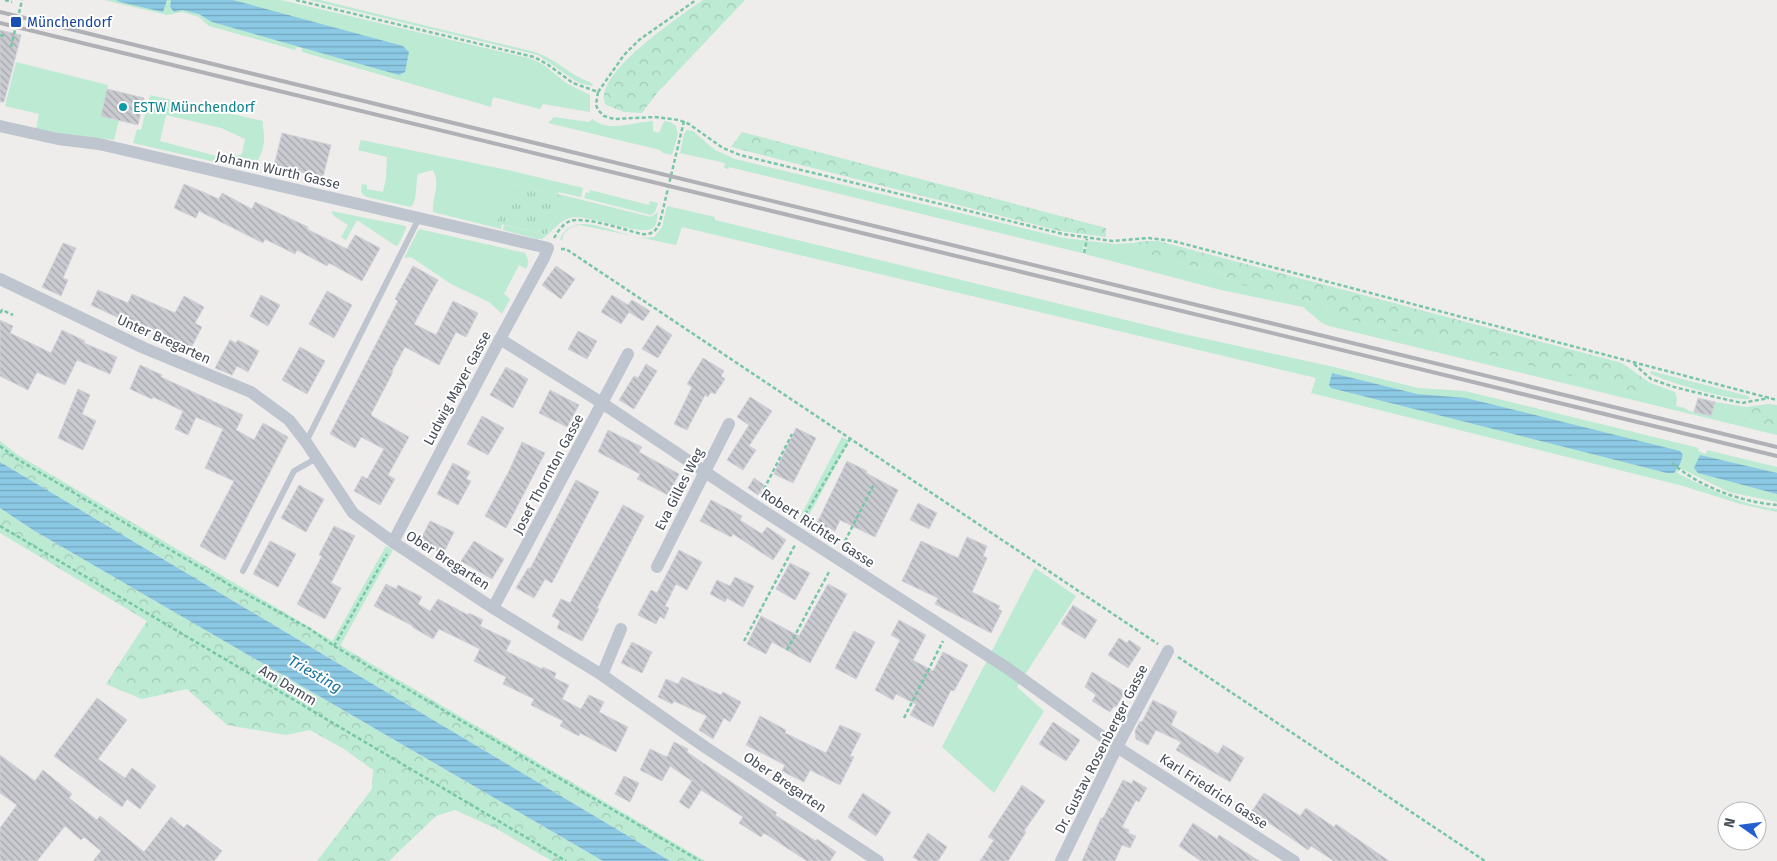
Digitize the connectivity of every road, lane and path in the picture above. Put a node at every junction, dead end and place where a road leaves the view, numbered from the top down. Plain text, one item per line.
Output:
1 (5, 0) edge
2 (22, 0) edge
3 (296, 0) edge
4 (696, 0) edge
5 (12, 2) dead end
6 (21, 4) junction
7 (26, 5) dead end
8 (19, 13) dead end
9 (15, 30) dead end
10 (13, 38) junction
11 (18, 39) dead end
12 (11, 47) dead end
13 (598, 92) junction
14 (684, 121) junction
15 (0, 126) edge
16 (419, 218) junction
17 (1087, 239) junction
18 (548, 248) junction
19 (1084, 253) dead end
20 (0, 279) edge
21 (0, 314) edge
22 (13, 315) dead end
23 (500, 339) junction
24 (628, 354) dead end
25 (1633, 363) junction
26 (1770, 398) junction
27 (1777, 400) edge
28 (602, 403) junction
29 (729, 424) dead end
30 (792, 434) dead end
31 (850, 439) junction
32 (306, 442) junction
33 (0, 446) edge
34 (317, 458) junction
35 (1672, 464) dead end
36 (704, 472) junction
37 (874, 484) dead end
38 (1777, 505) edge
39 (756, 506) junction
40 (0, 526) edge
41 (798, 532) junction
42 (394, 542) junction
43 (836, 558) junction
44 (657, 567) dead end
45 (243, 571) dead end
46 (494, 608) junction
47 (621, 629) dead end
48 (948, 631) junction
49 (744, 640) dead end
50 (334, 646) junction
51 (787, 650) dead end
52 (1168, 651) junction
53 (602, 675) junction
54 (904, 718) dead end
55 (1117, 747) junction
56 (566, 861) edge
57 (700, 861) edge
58 (878, 861) edge
59 (1061, 861) edge
60 (1294, 861) edge
61 (1485, 861) edge

1 - 5 path
2 - 6 path
3 - 13 path
4 - 13 path
6 - 7 path
6 - 8 path
9 - 10 path
10 - 11 path
10 - 12 path
13 - 14 path
14 - 17 path
14 - 18 path
15 - 16 street, Johann Wurth Gasse
16 - 18 street, Johann Wurth Gasse
16 - 32 lane
17 - 19 path
17 - 25 path
18 - 23 street, Ludwig Mayer Gasse
18 - 31 path
20 - 32 street, Unter Bregarten
21 - 22 path
23 - 28 street, Robert Richter Gasse
23 - 42 street, Ludwig Mayer Gasse
24 - 28 street, Josef Thornton Gasse
25 - 26 path
25 - 26 path
26 - 27 path
28 - 36 street, Robert Richter Gasse
28 - 46 street, Josef Thornton Gasse
29 - 36 street, Eva Gilles Weg
30 - 39 path
31 - 41 path
31 - 52 path
32 - 34 street, Ober Bregarten
33 - 50 path
34 - 42 street, Ober Bregarten
34 - 45 lane
35 - 38 path
36 - 39 street, Robert Richter Gasse
36 - 44 street, Eva Gilles Weg
37 - 43 path
39 - 41 street, Robert Richter Gasse
40 - 56 path, Am Damm
41 - 43 street, Robert Richter Gasse
41 - 49 path
42 - 46 street, Ober Bregarten
42 - 50 path
43 - 48 street, Robert Richter Gasse
43 - 51 path
46 - 53 street, Ober Bregarten
47 - 53 street
48 - 54 path
48 - 55 street, Robert Richter Gasse
50 - 57 path
52 - 55 street, Dr. Gustav Rosenberger Gasse
52 - 61 path
53 - 58 street, Ober Bregarten
55 - 59 street, Dr. Gustav Rosenberger Gasse
55 - 60 street, Karl Friedrich Gasse

